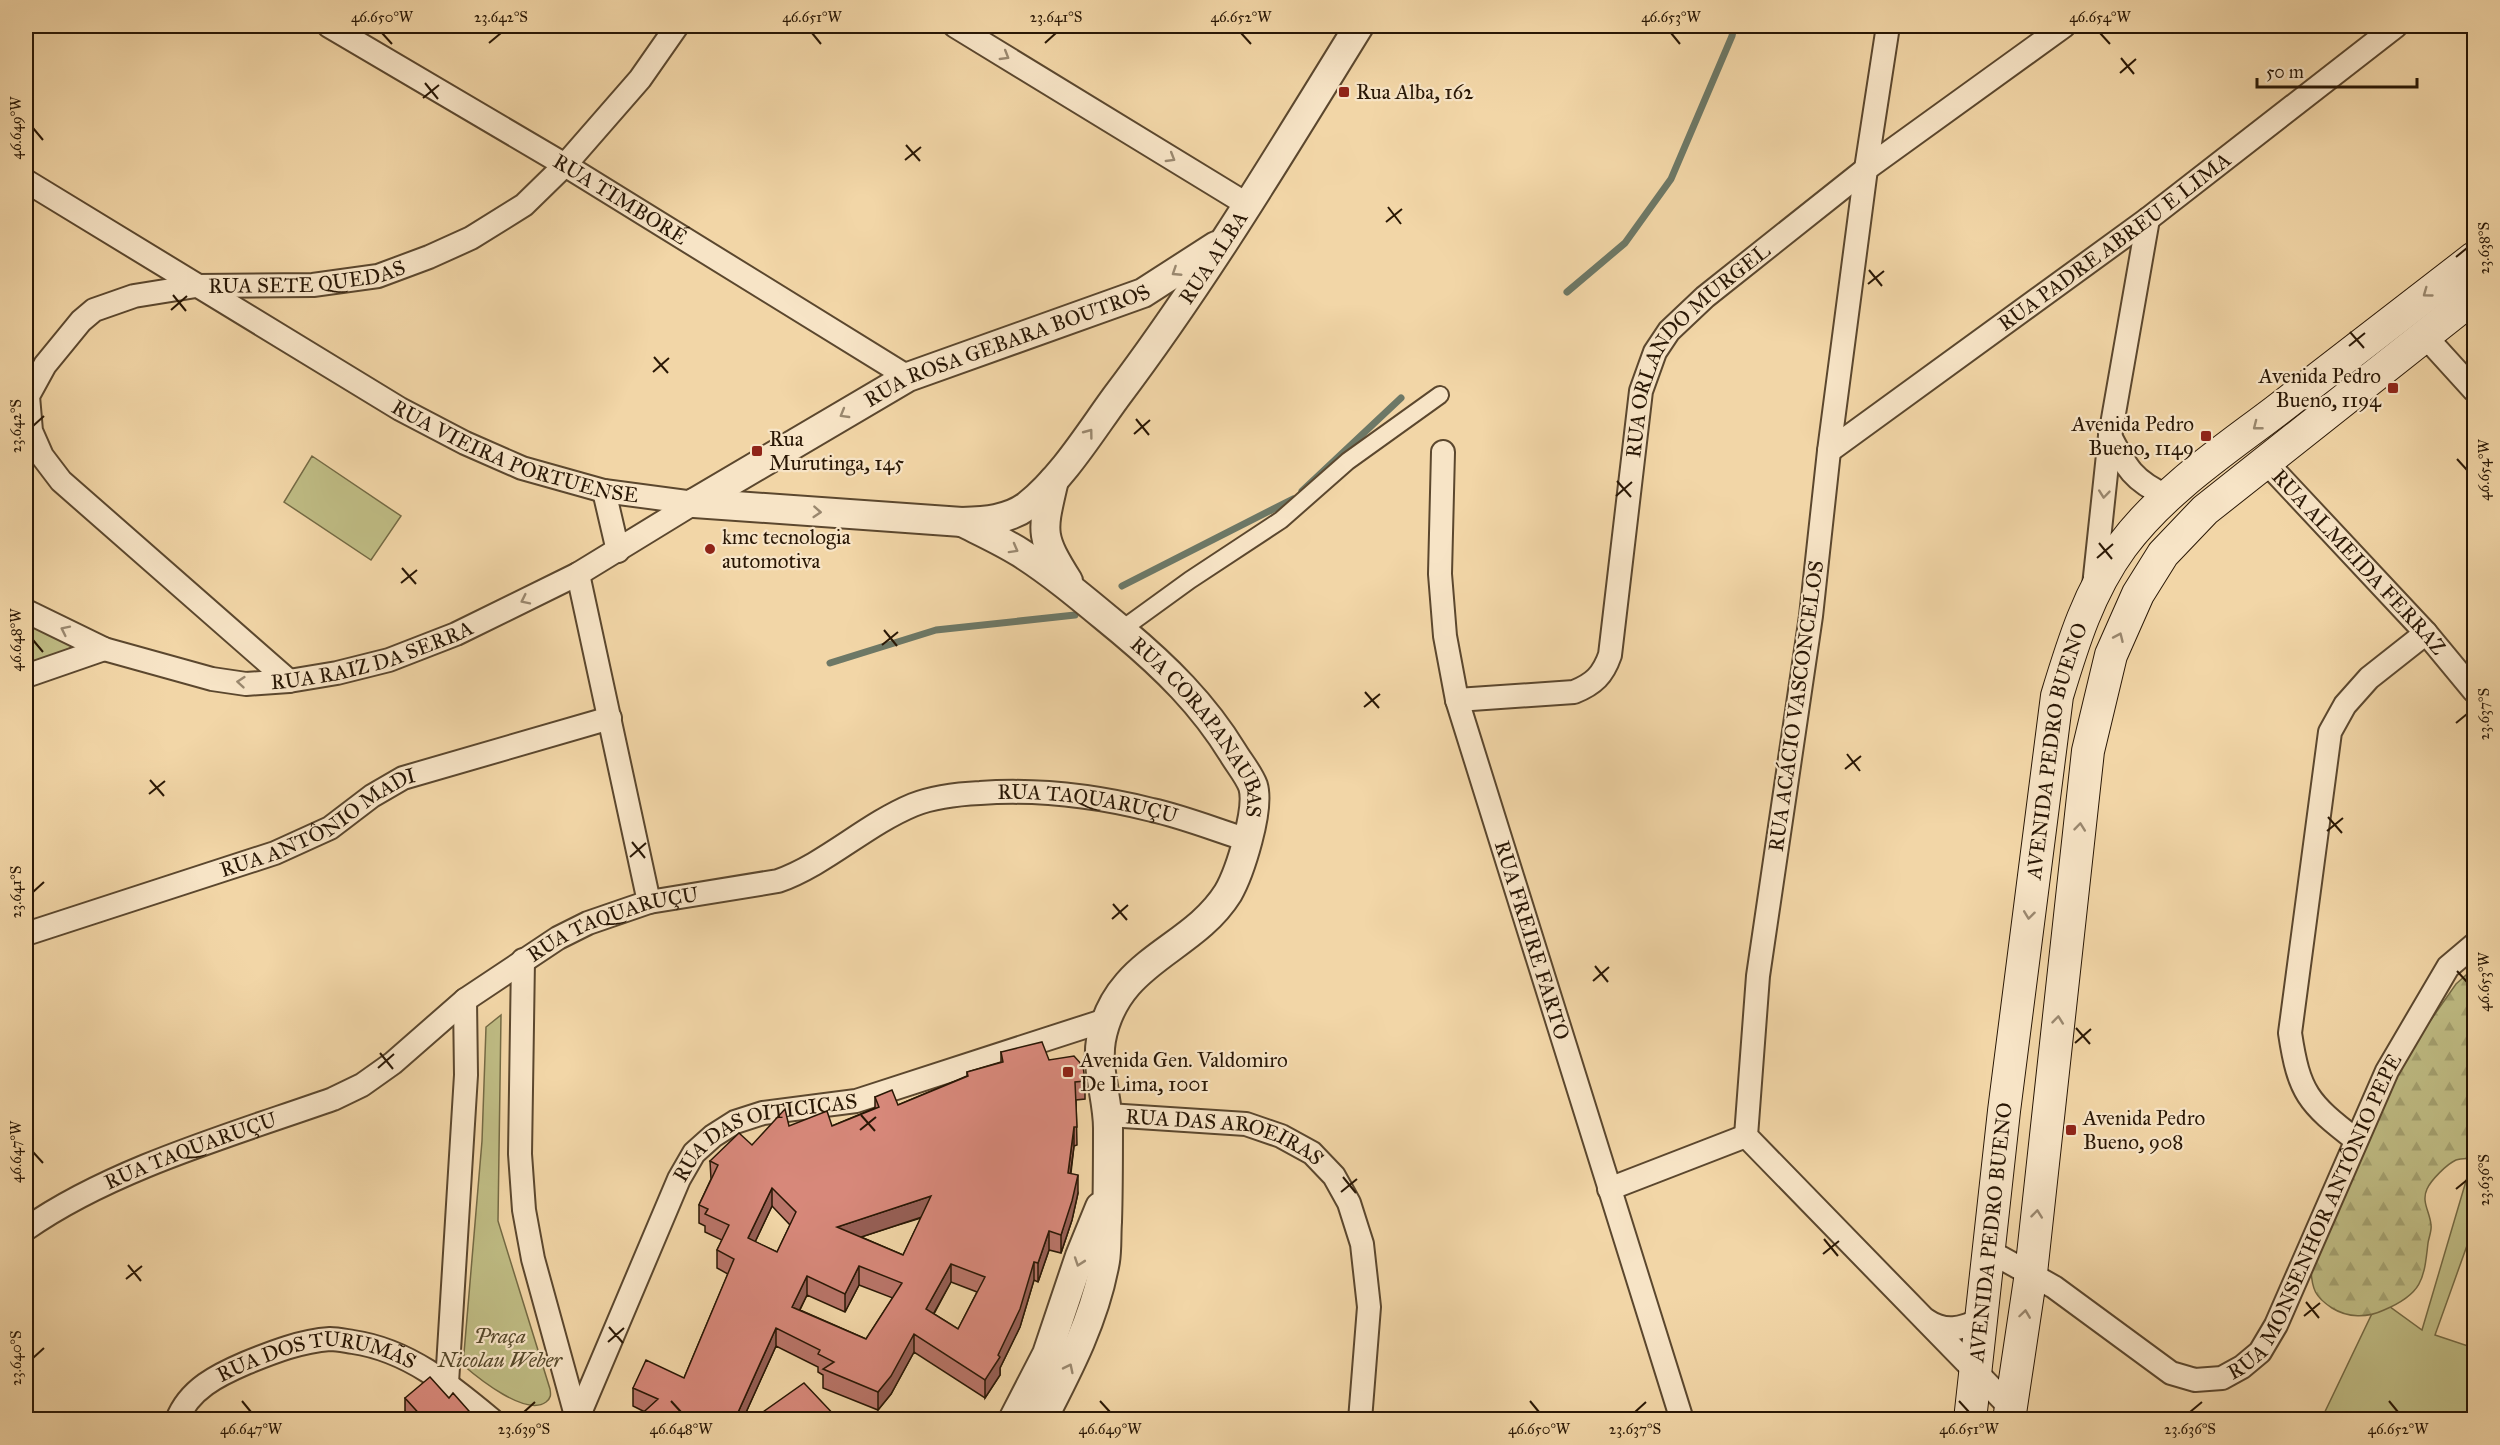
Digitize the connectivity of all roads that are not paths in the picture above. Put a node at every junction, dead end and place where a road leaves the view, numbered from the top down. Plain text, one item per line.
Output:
1 (329, 26) edge
2 (677, 26) edge
3 (955, 26) edge
4 (1359, 26) edge
5 (1888, 26) edge
6 (2064, 26) edge
7 (2396, 26) edge
8 (565, 165) junction
9 (1866, 170) junction
10 (26, 181) edge
11 (1248, 205) junction
12 (2148, 219) junction
13 (1225, 240) junction
14 (2475, 258) edge
15 (196, 286) junction
16 (1143, 293) junction
17 (2475, 297) edge
18 (1168, 328) junction
19 (2424, 335) junction
20 (908, 377) junction
21 (2475, 390) edge
22 (1440, 395) dead end
23 (2110, 436) junction
24 (1829, 451) junction
25 (1443, 452) dead end
26 (2265, 461) junction
27 (738, 476) junction
28 (1054, 480) junction
29 (604, 491) junction
30 (2167, 496) junction
31 (694, 503) junction
32 (759, 507) junction
33 (962, 522) junction
34 (618, 551) junction
35 (578, 574) junction
36 (1073, 589) junction
37 (2093, 592) junction
38 (26, 610) edge
39 (1120, 630) junction
40 (2426, 633) junction
41 (104, 649) junction
42 (26, 676) edge
43 (289, 681) junction
44 (2475, 691) edge
45 (1456, 700) junction
46 (610, 718) junction
47 (1248, 840) junction
48 (650, 902) junction
49 (26, 934) edge
50 (2475, 945) edge
51 (523, 960) junction
52 (465, 1000) junction
53 (1106, 1020) junction
54 (1108, 1115) junction
55 (1746, 1136) junction
56 (2355, 1140) junction
57 (1108, 1188) junction
58 (1609, 1189) junction
59 (26, 1229) edge
60 (1989, 1251) junction
61 (2031, 1273) junction
62 (1923, 1318) junction
63 (1980, 1320) junction
64 (1974, 1371) junction
65 (447, 1383) junction
66 (2010, 1414) edge
67 (177, 1419) edge
68 (492, 1419) edge
69 (577, 1419) edge
70 (1013, 1419) edge
71 (1042, 1419) edge
72 (1360, 1419) edge
73 (1682, 1419) edge
74 (1970, 1419) edge

1 - 8 street, RUA TIMBORÉ
2 - 8 street, RUA SETE QUEDAS
3 -> 11 street
4 - 11 street, RUA ALBA
5 - 9 street, RUA ACÁCIO VASCONCELOS
6 - 9 street, RUA ORLANDO MURGEL
7 - 12 street, RUA PADRE ABREU E LIMA
8 - 15 street, RUA SETE QUEDAS
8 - 20 street, RUA TIMBORÉ
9 - 24 street, RUA ACÁCIO VASCONCELOS
9 - 45 street, RUA ORLANDO MURGEL
10 - 15 street, RUA VIEIRA PORTUENSE
11 - 13 street, RUA ALBA
12 - 23 street
12 - 24 street, RUA PADRE ABREU E LIMA
13 -> 16 street, RUA ROSA GEBARA BOUTROS
13 - 18 street, RUA ALBA
14 -> 30 main road, AVENIDA PEDRO BUENO
15 - 29 street, RUA VIEIRA PORTUENSE
15 - 43 street, RUA SETE QUEDAS
16 - 18 street
16 - 20 street, RUA ROSA GEBARA BOUTROS
17 - 19 main road, AVENIDA PEDRO BUENO
28 -> 18 street, RUA ALBA
19 - 21 street
19 - 26 main road, AVENIDA PEDRO BUENO
20 -> 27 street, RUA ROSA GEBARA BOUTROS
22 - 39 street
23 - 30 street
23 -> 37 street
24 - 55 street, RUA ACÁCIO VASCONCELOS
25 - 45 street, RUA FREIRE FARTO
26 - 40 street, RUA ALMEIDA FERRAZ
61 -> 26 main road, AVENIDA PEDRO BUENO
27 - 31 street, RUA ROSA GEBARA BOUTROS
27 - 32 street
28 - 33 street, RUA VIEIRA PORTUENSE
28 - 36 street, RUA CORAPANAUBAS
29 - 31 street, RUA VIEIRA PORTUENSE
29 - 34 street
30 - 37 main road, AVENIDA PEDRO BUENO
31 - 32 street, RUA VIEIRA PORTUENSE
31 - 34 street, RUA RAIZ DA SERRA
32 -> 33 street, RUA VIEIRA PORTUENSE
33 -> 36 street, RUA CORAPANAUBAS
34 - 35 street, RUA RAIZ DA SERRA
35 -> 43 street, RUA RAIZ DA SERRA
35 - 46 street
36 - 39 street, RUA CORAPANAUBAS
37 -> 60 main road, AVENIDA PEDRO BUENO
41 -> 38 street, RUA RAIZ DA SERRA
39 - 47 street, RUA CORAPANAUBAS
40 - 44 street, RUA ALMEIDA FERRAZ
40 - 56 street
41 - 42 street
43 -> 41 street, RUA RAIZ DA SERRA
45 - 58 street, RUA FREIRE FARTO
46 - 48 street
46 - 49 street, RUA ANTÔNIO MADI
47 - 48 street, RUA TAQUARUÇU
47 - 53 street, RUA CORAPANAUBAS
48 - 51 street, RUA TAQUARUÇU
50 - 56 street, RUA MONSENHOR ANTÔNIO PEPE
51 - 52 street, RUA TAQUARUÇU
51 - 69 street
52 - 59 street, RUA TAQUARUÇU
52 - 65 street
53 - 54 street, RUA CORAPANAUBAS
53 - 69 street, RUA DAS OITICICAS
54 - 57 street, RUA CORAPANAUBAS
54 - 72 street, RUA DAS AROEIRAS
55 - 58 street
55 - 62 street
56 - 61 street, RUA MONSENHOR ANTÔNIO PEPE
57 -> 70 street
71 -> 57 street, RUA CORAPANAUBAS
58 - 73 street, RUA FREIRE FARTO
60 - 61 street, RUA MONSENHOR ANTÔNIO PEPE
60 - 63 main road, AVENIDA PEDRO BUENO
66 -> 61 main road, AVENIDA PEDRO BUENO
62 - 63 street
62 - 64 street
63 - 64 main road, AVENIDA PEDRO BUENO
64 - 66 street
64 - 74 main road, AVENIDA PEDRO BUENO
65 - 67 street, RUA DOS TURUMÃS
65 - 68 street, RUA DOS TURUMÃS

